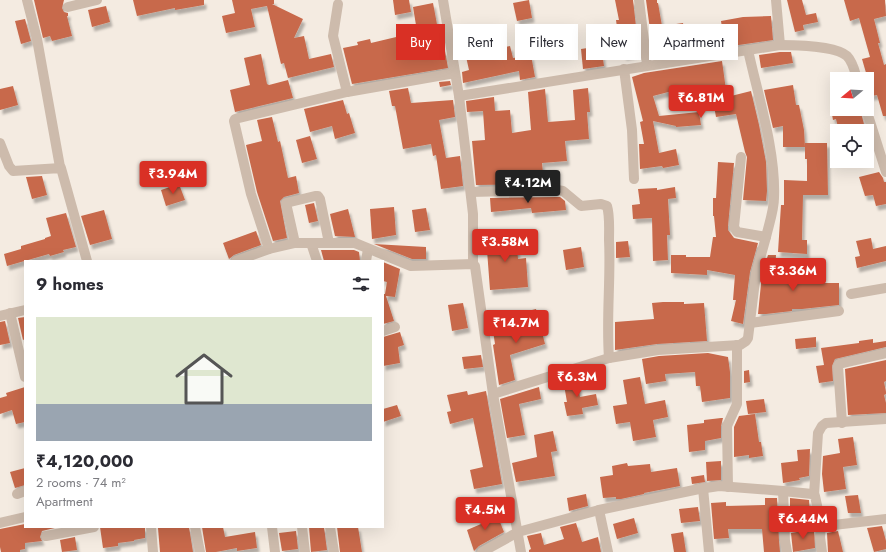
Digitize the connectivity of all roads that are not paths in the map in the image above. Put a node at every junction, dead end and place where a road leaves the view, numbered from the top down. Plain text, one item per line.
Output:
1 (27, 0) edge
2 (97, 0) edge
3 (443, 0) edge
4 (639, 0) edge
5 (776, 0) edge
6 (338, 4) dead end
7 (68, 7) dead end
8 (780, 45) junction
9 (748, 50) junction
10 (647, 66) junction
11 (624, 69) junction
12 (854, 72) edge
13 (455, 73) junction
14 (347, 92) junction
15 (459, 96) junction
16 (868, 116) edge
17 (0, 143) edge
18 (741, 157) dead end
19 (60, 167) junction
20 (886, 172) edge
21 (634, 178) dead end
22 (471, 192) junction
23 (766, 237) junction
24 (295, 243) junction
25 (311, 243) junction
26 (329, 243) junction
27 (270, 249) junction
28 (368, 249) junction
29 (87, 260) edge
30 (239, 260) edge
31 (316, 260) edge
32 (366, 260) edge
33 (473, 264) junction
34 (886, 288) edge
35 (851, 294) dead end
36 (24, 310) edge
37 (839, 311) dead end
38 (5, 314) edge
39 (750, 323) junction
40 (395, 327) dead end
41 (384, 331) edge
42 (737, 345) junction
43 (886, 353) edge
44 (608, 358) junction
45 (24, 374) edge
46 (493, 394) junction
47 (886, 420) edge
48 (842, 423) junction
49 (728, 487) junction
50 (703, 488) junction
51 (783, 491) junction
52 (814, 495) junction
53 (599, 510) junction
54 (24, 517) edge
55 (886, 519) edge
56 (0, 523) edge
57 (821, 524) junction
58 (89, 528) edge
59 (150, 528) edge
60 (195, 528) edge
61 (272, 528) edge
62 (302, 528) edge
63 (330, 528) edge
64 (518, 532) junction
65 (46, 536) dead end
66 (153, 552) edge
67 (200, 552) edge
68 (275, 552) edge
69 (305, 552) edge
70 (334, 552) edge
71 (482, 552) edge
72 (521, 552) edge
73 (608, 552) edge
74 (709, 552) edge
75 (787, 552) edge
76 (822, 552) edge

1 - 19 street
2 - 7 street
3 - 13 street
4 - 10 street
5 - 8 street
6 - 14 street
8 - 9 street
8 - 12 street
9 - 10 street
9 - 23 street
10 - 11 street
11 - 15 street
11 - 21 street
13 - 14 street
13 - 15 street
14 - 27 street
15 - 22 street
16 - 20 street
17 - 19 street
18 - 23 street
19 - 29 street
22 - 33 street
22 - 44 street
23 - 39 street
24 - 25 street
24 - 26 street
24 - 27 street
25 - 26 street
25 - 31 street
26 - 28 street
27 - 30 street
28 - 32 street
28 - 33 street
33 - 46 street
34 - 35 street
36 - 38 street
37 - 39 street
38 - 45 street
39 - 42 street
40 - 41 street
42 - 44 street
42 - 49 street
43 - 48 street
44 - 46 street
46 - 64 street
47 - 48 street
48 - 52 street
49 - 50 street
49 - 51 street
50 - 53 street
50 - 74 street
51 - 52 street
51 - 75 street
52 - 57 street
53 - 64 street
53 - 73 street
54 - 56 street
55 - 57 street
57 - 76 street
58 - 65 street
59 - 66 street
60 - 67 street
61 - 68 street
62 - 69 street
63 - 70 street
64 - 71 street
64 - 72 street

